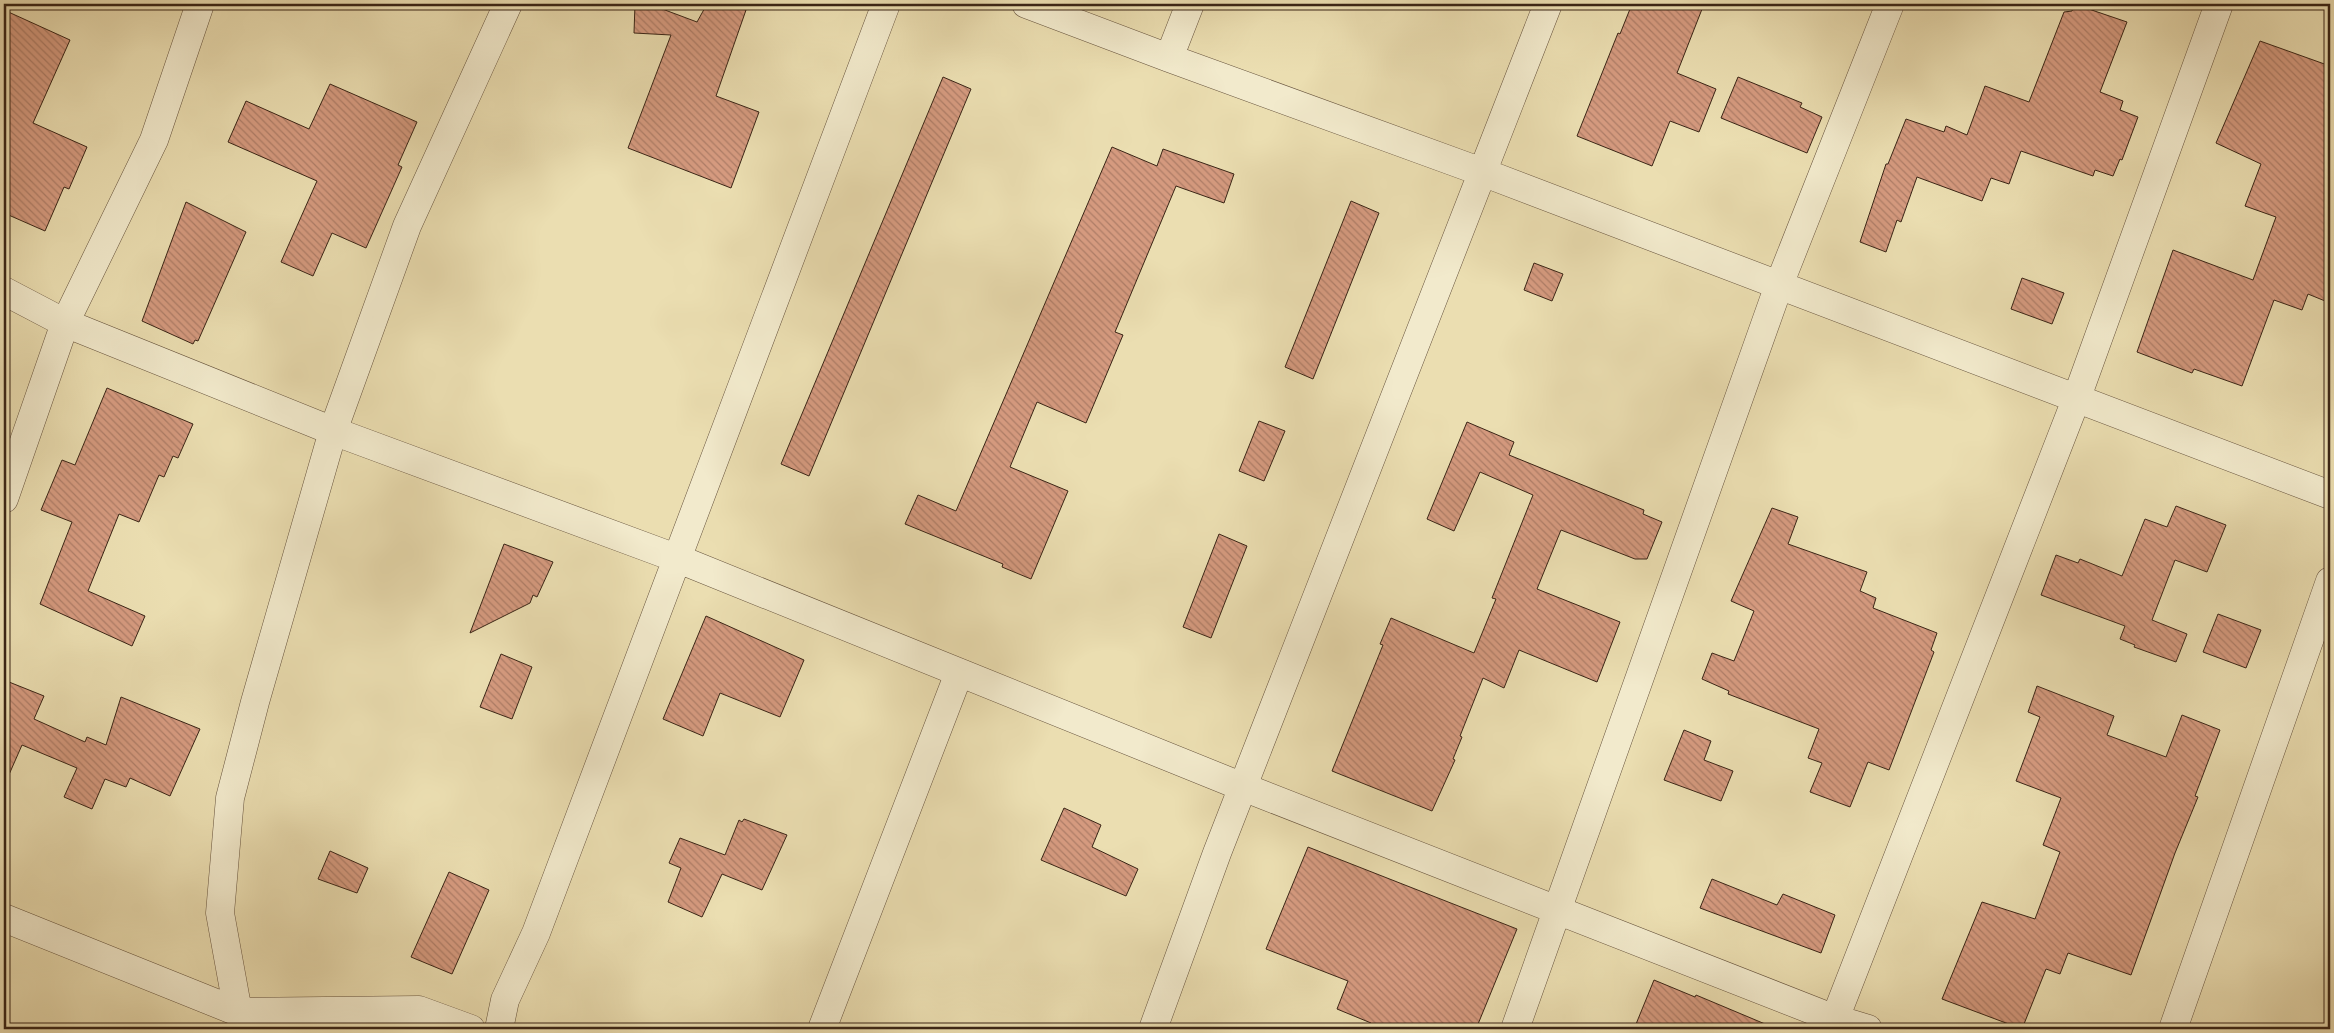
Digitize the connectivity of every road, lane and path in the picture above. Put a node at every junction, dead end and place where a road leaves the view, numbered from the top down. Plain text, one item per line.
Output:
1 (200, 4) edge
2 (508, 4) edge
3 (886, 4) edge
4 (1026, 4) edge
5 (1190, 4) edge
6 (1548, 4) edge
7 (1890, 4) edge
8 (2219, 4) edge
9 (1169, 58) junction
10 (1482, 172) junction
11 (1779, 285) junction
12 (4, 291) edge
13 (65, 323) junction
14 (2077, 397) junction
15 (333, 431) junction
16 (2330, 495) edge
17 (4, 499) edge
18 (676, 558) junction
19 (2330, 581) edge
20 (959, 673) junction
21 (1244, 787) junction
22 (1558, 909) junction
23 (4, 918) edge
24 (244, 1020) edge
25 (413, 1020) edge
26 (1833, 1024) edge
27 (471, 1029) edge
28 (499, 1029) edge
29 (822, 1029) edge
30 (1153, 1029) edge
31 (1515, 1029) edge
32 (1868, 1029) edge
33 (2173, 1029) edge

1 - 13 street
2 - 15 street
3 - 18 street
4 - 9 street
5 - 9 street
6 - 10 street
7 - 11 street
8 - 14 street
9 - 10 street
10 - 11 street
10 - 21 street
11 - 14 street
11 - 22 street
12 - 13 street
13 - 15 street
13 - 17 street
14 - 16 street
14 - 26 street
15 - 18 street
15 - 24 street
18 - 20 street
18 - 28 street
19 - 33 street
20 - 21 street
20 - 29 street
21 - 22 street
21 - 30 street
22 - 26 street
22 - 31 street
23 - 24 street
24 - 25 street
25 - 27 street
26 - 32 street

